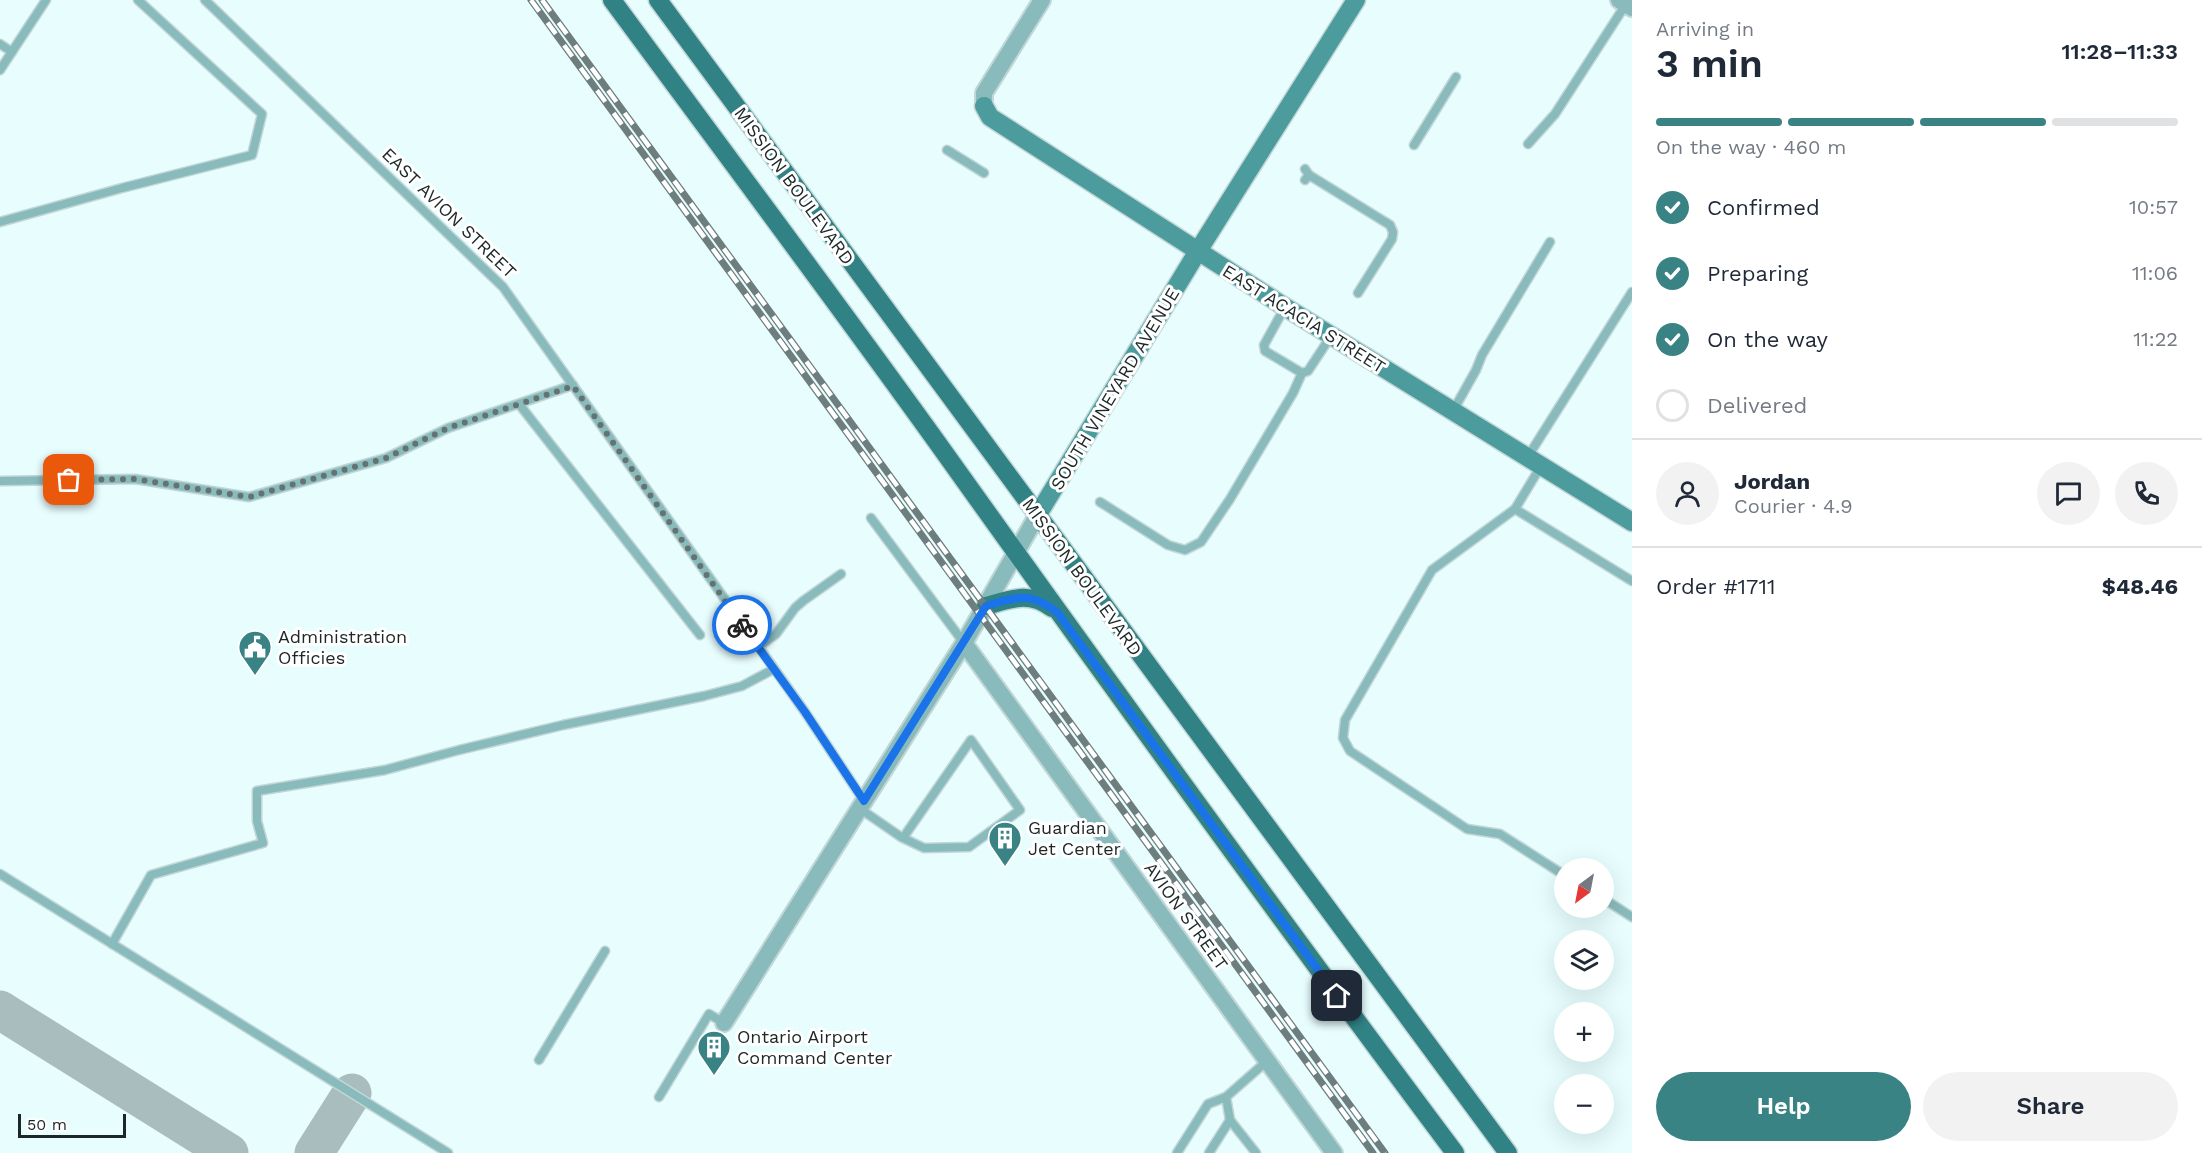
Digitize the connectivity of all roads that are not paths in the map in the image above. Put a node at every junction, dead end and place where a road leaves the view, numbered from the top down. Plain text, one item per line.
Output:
1 (46, 0) edge
2 (138, 0) edge
3 (205, 0) edge
4 (612, 0) edge
5 (658, 0) edge
6 (1042, 0) edge
7 (1356, 0) edge
8 (1626, 4) edge
9 (0, 44) edge
10 (12, 52) junction
11 (0, 69) edge
12 (1456, 77) dead end
13 (984, 106) joint
14 (1528, 144) dead end
15 (1414, 146) dead end
16 (947, 150) dead end
17 (984, 173) dead end
18 (1306, 175) dead end
19 (0, 222) edge
20 (1550, 242) dead end
21 (1198, 251) junction
22 (1632, 292) edge
23 (1358, 293) dead end
24 (1285, 307) junction
25 (1331, 336) junction
26 (1302, 373) junction
27 (573, 386) junction
28 (519, 404) junction
29 (1453, 412) junction
30 (1534, 462) junction
31 (0, 482) edge
32 (1100, 502) dead end
33 (1515, 509) junction
34 (1037, 516) junction
35 (871, 518) dead end
36 (1632, 522) edge
37 (1016, 556) junction
38 (840, 574) dead end
39 (1632, 582) edge
40 (986, 606) junction
41 (1057, 612) junction
42 (700, 635) dead end
43 (964, 643) junction
44 (758, 647) junction
45 (774, 669) junction
46 (862, 804) junction
47 (903, 838) junction
48 (1554, 869) edge
49 (0, 874) edge
50 (1614, 905) edge
51 (1632, 917) edge
52 (112, 944) junction
53 (605, 951) dead end
54 (724, 1023) joint
55 (539, 1060) dead end
56 (1267, 1061) junction
57 (1226, 1096) junction
58 (659, 1097) dead end
59 (1230, 1120) junction
60 (448, 1153) edge
61 (1177, 1153) edge
62 (1209, 1153) edge
63 (1256, 1153) edge
64 (1334, 1153) edge
65 (1455, 1153) edge
66 (1508, 1153) edge

1 - 10 lane
2 - 19 lane
3 - 27 lane, EAST AVION STREET
4 - 37 main road, MISSION BOULEVARD
5 - 34 main road, MISSION BOULEVARD
6 - 13 street
7 - 21 street, SOUTH VINEYARD AVENUE
8 - 14 lane
9 - 10 lane
10 - 11 lane
12 - 15 lane
13 - 21 street, EAST ACACIA STREET
16 - 17 lane
18 - 23 lane
20 - 29 lane
21 - 24 street, EAST ACACIA STREET
21 - 34 street, SOUTH VINEYARD AVENUE
22 - 30 lane
24 - 25 street, EAST ACACIA STREET
24 - 26 lane
25 - 26 lane
25 - 29 street, EAST ACACIA STREET
26 - 32 lane
27 - 28 lane
27 - 44 lane, EAST AVION STREET
28 - 31 lane
28 - 42 lane
29 - 30 street, EAST ACACIA STREET
30 - 33 lane
30 - 36 street, EAST ACACIA STREET
33 - 39 lane
33 - 48 lane
34 - 37 street, SOUTH VINEYARD AVENUE
34 - 66 main road, MISSION BOULEVARD
35 - 43 lane
37 - 40 street, SOUTH VINEYARD AVENUE
37 - 41 main road, MISSION BOULEVARD
38 - 44 lane
40 - 41 main road
40 - 43 street, SOUTH VINEYARD AVENUE
41 - 65 main road, MISSION BOULEVARD
43 - 46 street, SOUTH VINEYARD AVENUE
43 - 56 street, AVION STREET
44 - 45 lane, EAST AVION STREET
45 - 46 lane, EAST AVION STREET
45 - 52 lane
46 - 47 lane
46 - 54 street, SOUTH VINEYARD AVENUE
47 - 47 lane
49 - 52 lane
50 - 51 lane
52 - 60 lane
53 - 55 lane
54 - 58 lane
56 - 57 lane
56 - 64 street, AVION STREET
57 - 59 lane
57 - 61 lane
59 - 62 lane
59 - 63 lane

